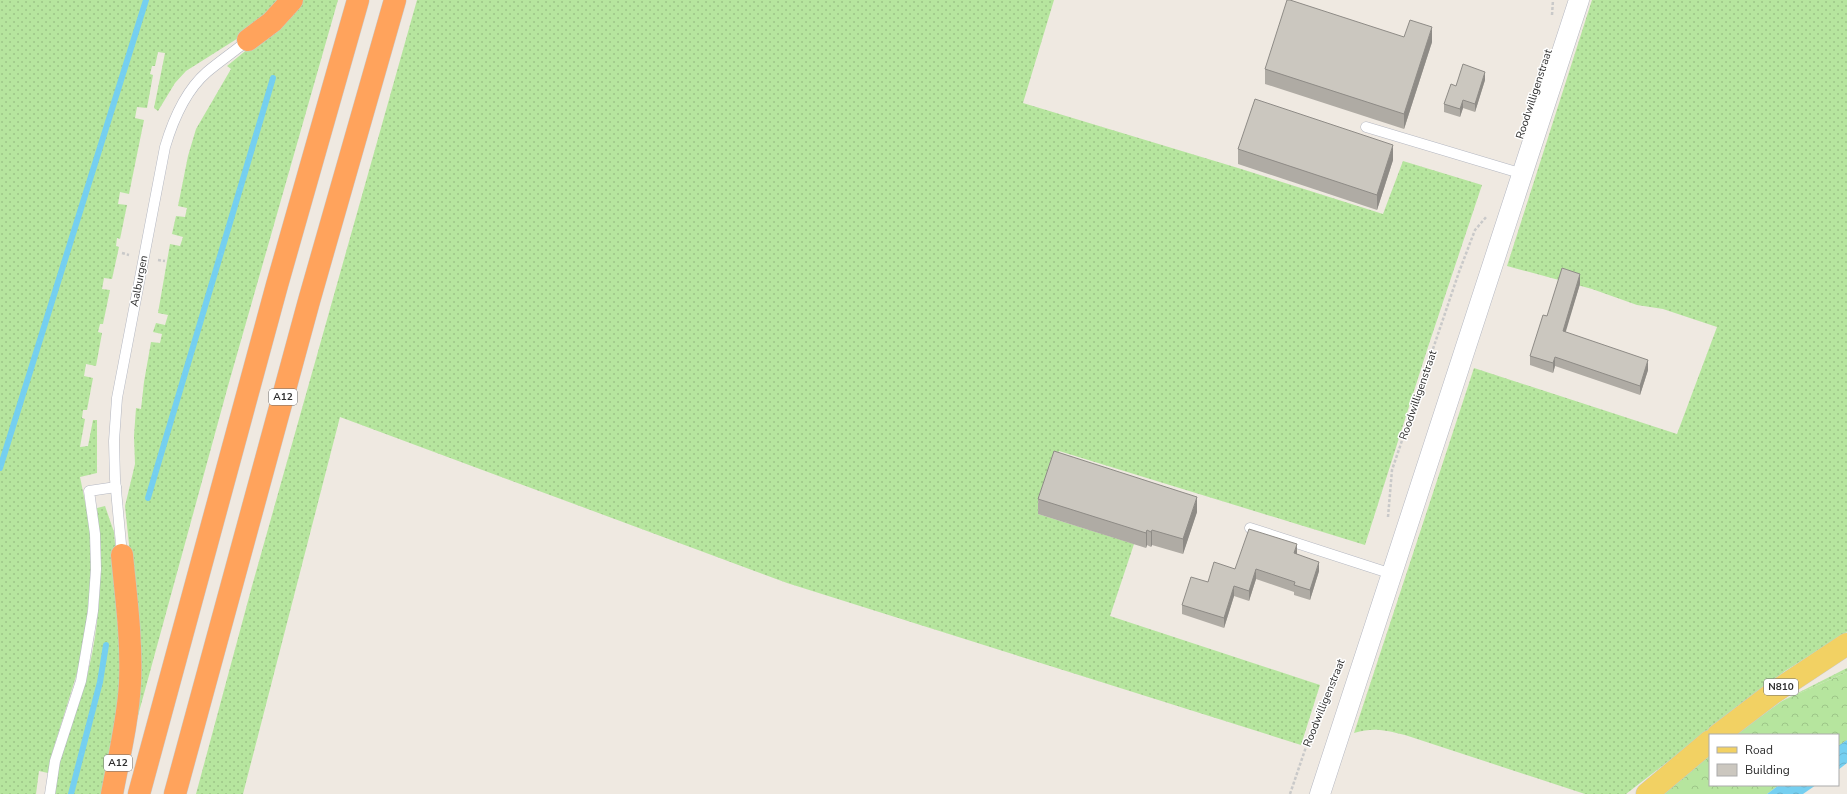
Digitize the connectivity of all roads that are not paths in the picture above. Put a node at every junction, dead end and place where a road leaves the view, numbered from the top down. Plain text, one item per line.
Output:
1 (292, 0) edge
2 (358, 0) edge
3 (395, 0) edge
4 (1580, 0) edge
5 (248, 40) joint
6 (1366, 127) dead end
7 (1523, 174) junction
8 (116, 487) junction
9 (1250, 528) edge
10 (122, 555) joint
11 (1392, 574) junction
12 (1847, 644) edge
13 (1719, 734) edge
14 (1709, 742) edge
15 (50, 794) edge
16 (112, 794) edge
17 (139, 794) edge
18 (175, 794) edge
19 (1320, 794) edge
20 (1647, 794) edge

1 - 5 highway, A12
2 - 17 highway, A12
3 - 18 highway, A12
4 - 7 street, Roodwilligenstraat
5 - 8 lane, Aalburgen / A12
6 - 7 lane
7 - 11 street, Roodwilligenstraat
8 - 10 lane, Aalburgen / A12
8 - 15 lane
9 - 11 lane
10 - 16 highway, A12
11 - 19 street, Roodwilligenstraat
12 - 13 main road, N810
14 - 20 main road

